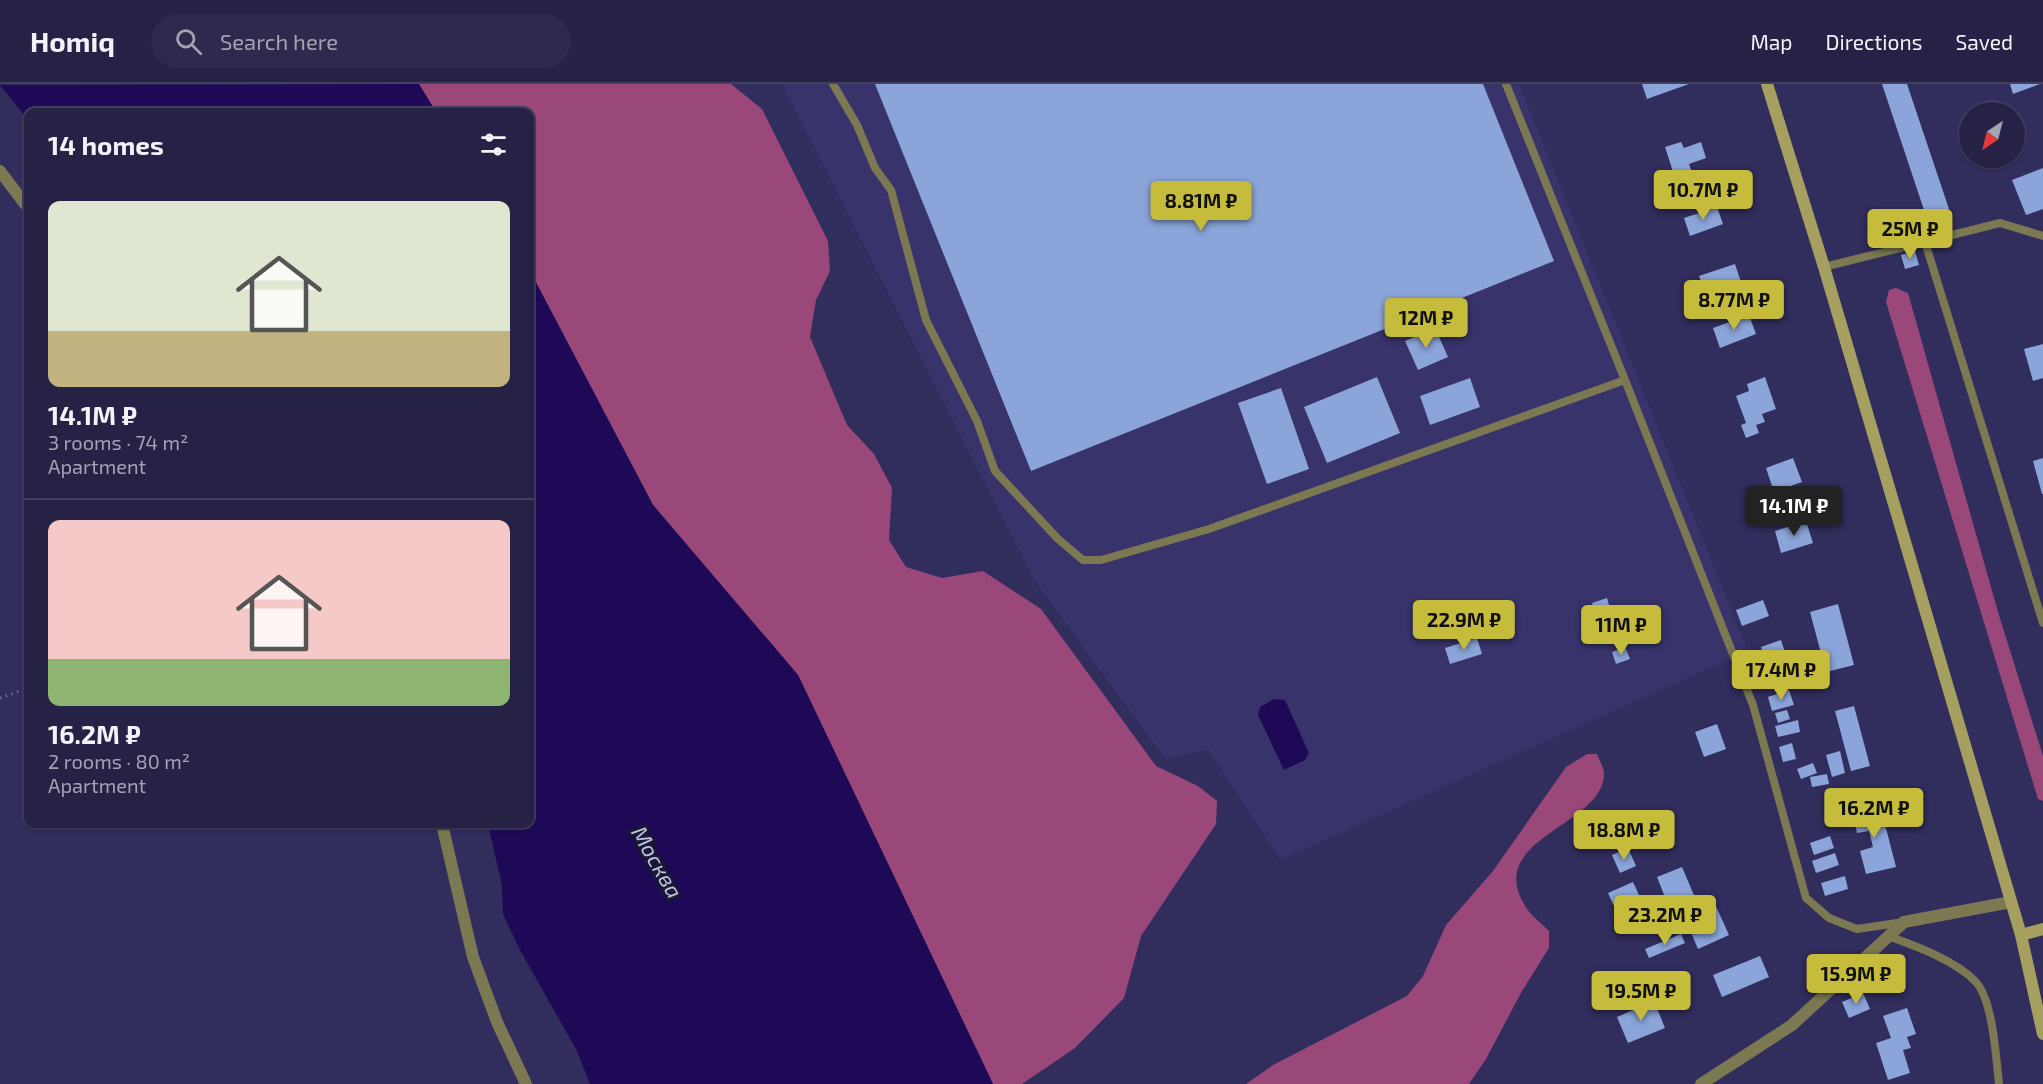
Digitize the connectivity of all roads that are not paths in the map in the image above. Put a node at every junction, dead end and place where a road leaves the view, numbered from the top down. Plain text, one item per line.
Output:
1 (833, 84) edge
2 (1506, 84) edge
3 (1767, 84) edge
4 (0, 171) edge
5 (24, 203) edge
6 (2043, 236) edge
7 (1925, 242) junction
8 (1824, 267) junction
9 (1624, 380) junction
10 (2043, 623) edge
11 (443, 828) edge
12 (2011, 902) junction
13 (1904, 922) junction
14 (2043, 929) edge
15 (2021, 935) junction
16 (1888, 936) junction
17 (2043, 1034) edge
18 (526, 1084) edge
19 (1701, 1084) edge
20 (1999, 1084) edge

1 - 9 lane
2 - 9 lane
3 - 8 main road
4 - 5 street
6 - 7 lane
7 - 8 lane
7 - 10 lane
8 - 12 main road
9 - 13 lane
11 - 18 street
12 - 13 street
12 - 15 main road
13 - 16 street
14 - 15 main road
15 - 17 main road
16 - 19 street
16 - 20 lane

